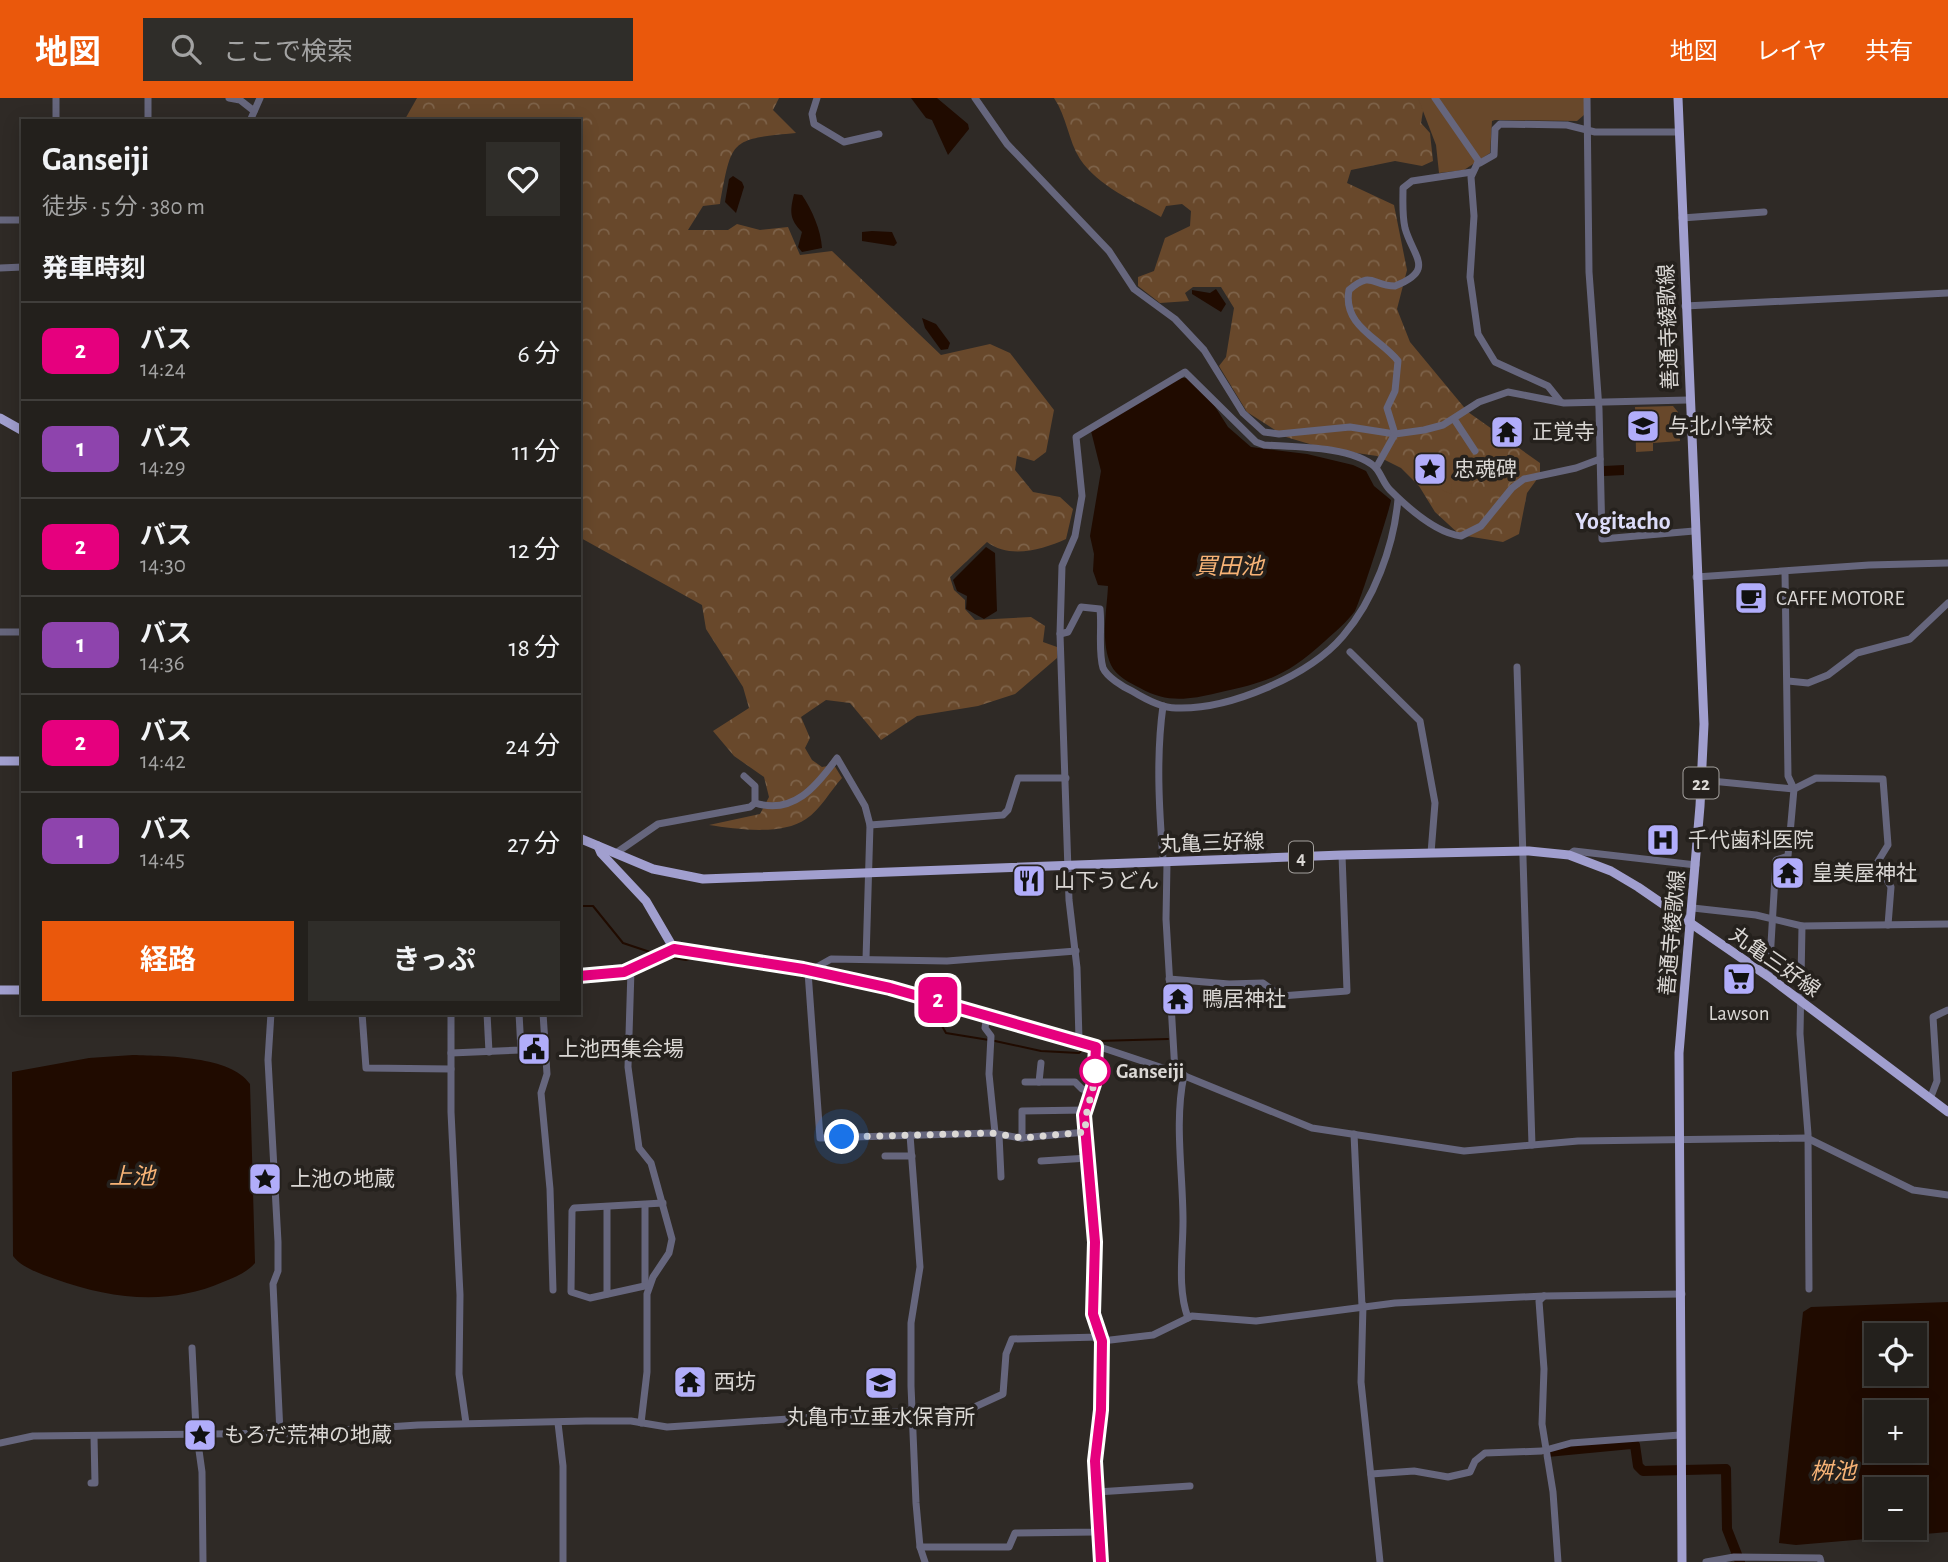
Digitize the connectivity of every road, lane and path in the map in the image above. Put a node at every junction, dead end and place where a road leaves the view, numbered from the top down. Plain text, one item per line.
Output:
1 (56, 98) edge
2 (148, 98) edge
3 (229, 98) edge
4 (260, 98) edge
5 (817, 98) edge
6 (975, 98) edge
7 (1435, 98) edge
8 (1587, 98) edge
9 (1678, 98) edge
10 (254, 111) junction
11 (56, 119) edge
12 (148, 119) edge
13 (251, 119) edge
14 (1587, 131) junction
15 (1679, 132) junction
16 (879, 134) dead end
17 (1477, 162) junction
18 (1472, 172) junction
19 (1764, 212) dead end
20 (1682, 218) junction
21 (0, 220) edge
22 (21, 220) edge
23 (21, 267) edge
24 (0, 268) edge
25 (1948, 293) edge
26 (1685, 306) junction
27 (1688, 400) junction
28 (1560, 402) junction
29 (1596, 403) junction
30 (0, 418) edge
31 (1454, 418) junction
32 (21, 430) edge
33 (1395, 434) junction
34 (1475, 451) dead end
35 (1600, 458) junction
36 (1376, 468) junction
37 (1398, 499) junction
38 (1694, 531) junction
39 (1948, 563) edge
40 (1785, 572) junction
41 (1696, 577) junction
42 (1948, 603) edge
43 (0, 632) edge
44 (21, 632) edge
45 (1060, 635) junction
46 (1350, 652) dead end
47 (1517, 667) dead end
48 (1788, 681) junction
49 (1163, 706) junction
50 (0, 761) edge
51 (21, 761) edge
52 (744, 776) dead end
53 (1066, 778) junction
54 (1702, 780) junction
55 (1794, 789) junction
56 (755, 803) junction
57 (870, 825) junction
58 (581, 837) edge
59 (598, 846) junction
60 (1524, 852) junction
61 (616, 853) junction
62 (1431, 853) junction
63 (1342, 855) junction
64 (1569, 855) junction
65 (1167, 863) junction
66 (1696, 865) junction
67 (1068, 866) junction
68 (869, 874) junction
69 (1693, 908) junction
70 (1770, 917) junction
71 (1691, 924) junction
72 (1948, 924) edge
73 (1888, 925) junction
74 (1802, 926) junction
75 (674, 949) junction
76 (1076, 951) junction
77 (866, 959) junction
78 (631, 970) junction
79 (809, 971) junction
80 (581, 976) edge
81 (1769, 977) junction
82 (1170, 979) junction
83 (0, 990) edge
84 (21, 990) edge
85 (1801, 1001) junction
86 (1948, 1010) edge
87 (987, 1014) junction
88 (271, 1015) edge
89 (362, 1015) edge
90 (452, 1015) edge
91 (486, 1015) edge
92 (519, 1015) edge
93 (543, 1015) edge
94 (1079, 1040) junction
95 (1096, 1047) junction
96 (489, 1052) junction
97 (451, 1053) junction
98 (1041, 1063) dead end
99 (451, 1069) junction
100 (1175, 1072) junction
101 (1184, 1075) junction
102 (1025, 1082) dead end
103 (1039, 1082) junction
104 (1092, 1091) junction
105 (1930, 1099) junction
106 (1085, 1110) junction
107 (1948, 1112) edge
108 (1086, 1132) junction
109 (997, 1134) junction
110 (1354, 1134) junction
111 (910, 1135) junction
112 (1022, 1138) junction
113 (1807, 1138) junction
114 (1678, 1140) junction
115 (1532, 1145) junction
116 (885, 1156) dead end
117 (912, 1156) junction
118 (1088, 1158) junction
119 (1041, 1161) dead end
120 (1001, 1177) dead end
121 (1948, 1195) edge
122 (663, 1203) junction
123 (645, 1206) junction
124 (607, 1209) junction
125 (647, 1284) junction
126 (1809, 1289) dead end
127 (553, 1290) dead end
128 (1680, 1293) junction
129 (607, 1294) junction
130 (1544, 1296) junction
131 (1362, 1305) junction
132 (1188, 1318) junction
133 (1101, 1339) junction
134 (192, 1348) dead end
135 (913, 1412) junction
136 (466, 1423) junction
137 (558, 1423) junction
138 (641, 1423) junction
139 (280, 1433) junction
140 (197, 1434) junction
141 (1680, 1435) junction
142 (94, 1436) junction
143 (0, 1443) edge
144 (1545, 1451) junction
145 (1371, 1474) junction
146 (95, 1483) dead end
147 (1190, 1486) dead end
148 (1097, 1493) junction
149 (1099, 1529) junction
150 (920, 1547) junction
151 (203, 1562) edge
152 (563, 1562) edge
153 (925, 1562) edge
154 (1101, 1562) edge
155 (1380, 1562) edge
156 (1558, 1562) edge
157 (1682, 1562) edge
158 (1706, 1562) edge
159 (1821, 1562) edge

1 - 11 street
2 - 12 street
3 - 10 street
4 - 10 street
5 - 16 street
6 - 33 street
7 - 17 street
8 - 14 street
9 - 15 main road, 善通寺綾歌線 / 22
10 - 13 street
14 - 15 street
14 - 17 street
14 - 29 street
15 - 20 main road, 善通寺綾歌線 / 22
17 - 18 street
18 - 28 street
18 - 33 street
19 - 20 street
20 - 26 main road, 善通寺綾歌線 / 22
21 - 22 street
23 - 24 street
25 - 26 street
26 - 27 main road, 善通寺綾歌線 / 22
27 - 29 street
27 - 38 main road, 善通寺綾歌線 / 22
28 - 29 street
28 - 31 street
29 - 35 street
30 - 32 main road
31 - 33 street
31 - 34 street
33 - 36 street
35 - 37 street
35 - 38 street
36 - 37 street
36 - 45 street
37 - 49 street
38 - 41 main road, 善通寺綾歌線 / 22
39 - 40 street
40 - 41 street
40 - 48 street
41 - 54 main road, 善通寺綾歌線 / 22
42 - 48 street
43 - 44 street
45 - 49 street
45 - 53 street
46 - 62 street
47 - 60 street
48 - 55 street
49 - 65 street
50 - 51 main road
52 - 56 street
53 - 57 street
53 - 67 street
54 - 55 street
54 - 66 main road, 善通寺綾歌線 / 22
55 - 70 street
55 - 73 street
56 - 57 street
56 - 61 street
57 - 68 street
58 - 59 main road, 丸亀三好線 / 4
59 - 61 main road, 丸亀三好線 / 4
59 - 75 main road
60 - 62 main road, 丸亀三好線 / 4
60 - 64 main road, 丸亀三好線 / 4
60 - 115 street
61 - 68 main road, 丸亀三好線 / 4
62 - 63 main road, 丸亀三好線 / 4
63 - 65 main road, 丸亀三好線 / 4
63 - 82 street
64 - 66 street
64 - 71 main road, 丸亀三好線 / 4
65 - 67 main road, 丸亀三好線 / 4
65 - 82 street
66 - 69 main road, 善通寺綾歌線 / 22
67 - 68 main road, 丸亀三好線 / 4
67 - 76 street
68 - 77 street
69 - 70 street
69 - 71 main road, 善通寺綾歌線 / 22
70 - 74 street
70 - 81 street
71 - 81 main road, 丸亀三好線 / 4
71 - 114 main road, 善通寺綾歌線 / 22
72 - 73 street
73 - 74 street
74 - 85 street
75 - 78 main road
75 - 79 street
76 - 77 street
76 - 94 street
77 - 79 street
78 - 80 main road
78 - 122 street
79 - 87 street
79 - 111 street
81 - 85 main road, 丸亀三好線 / 4
82 - 100 street
83 - 84 main road
85 - 105 main road, 丸亀三好線 / 4
85 - 113 street
86 - 105 street
87 - 94 street
87 - 109 street
88 - 139 street
89 - 99 street
90 - 97 street
91 - 96 street
92 - 96 street
93 - 127 street
94 - 95 street
95 - 100 street
95 - 104 street
96 - 97 street
97 - 99 street
98 - 103 street
99 - 136 street
100 - 101 street
101 - 110 street
101 - 132 street
102 - 103 street
103 - 104 street
104 - 106 street
105 - 107 main road, 丸亀三好線 / 4
106 - 108 street
106 - 112 street
108 - 112 street
108 - 118 street
109 - 111 street
109 - 112 street
109 - 120 street
110 - 115 street
110 - 131 street
111 - 117 street
113 - 114 street
113 - 121 street
113 - 126 street
114 - 115 street
114 - 128 main road, 善通寺綾歌線 / 22
116 - 117 street
117 - 135 street
118 - 119 street
118 - 133 street
122 - 123 street
122 - 125 street
123 - 124 street
123 - 125 street
124 - 129 street
124 - 129 street
125 - 129 street
125 - 138 street
128 - 130 street
128 - 141 main road, 善通寺綾歌線 / 22
130 - 131 street
130 - 144 street
131 - 132 street
131 - 145 street
132 - 133 street
133 - 135 street
133 - 148 street
134 - 140 street
135 - 138 street
135 - 150 street
136 - 137 street
136 - 139 street
137 - 138 street
137 - 152 street
139 - 140 street
140 - 142 street
140 - 151 street
141 - 144 street
141 - 157 main road, 善通寺綾歌線 / 22
142 - 143 street
142 - 146 street
144 - 145 street
144 - 156 street
145 - 155 street
147 - 148 street
148 - 149 street
149 - 150 street
149 - 154 street
150 - 153 street
158 - 159 street

